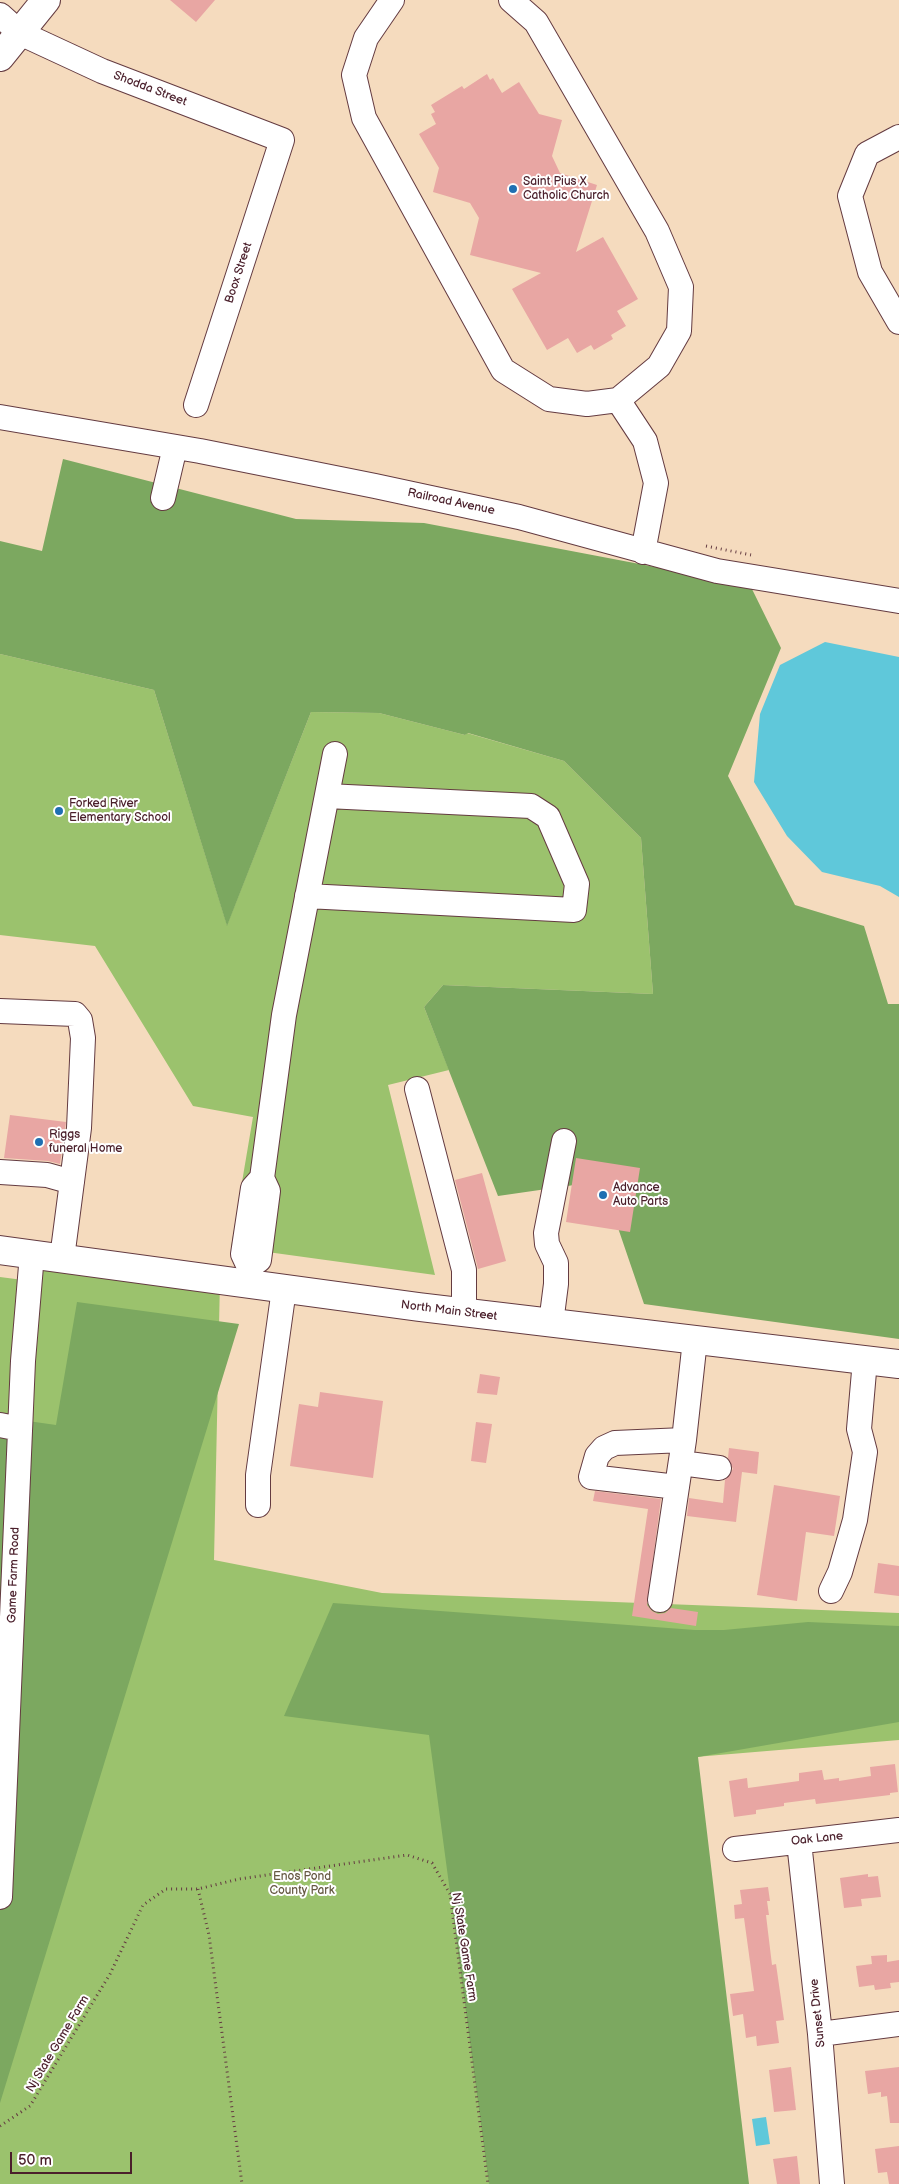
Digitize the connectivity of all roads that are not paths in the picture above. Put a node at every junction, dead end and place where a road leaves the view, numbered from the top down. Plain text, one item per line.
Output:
1 (46, 0) edge
2 (392, 0) edge
3 (511, 0) edge
4 (0, 15) edge
5 (20, 33) junction
6 (0, 57) edge
7 (899, 136) edge
8 (282, 140) joint
9 (899, 322) edge
10 (618, 400) junction
11 (196, 405) dead end
12 (0, 417) edge
13 (175, 447) junction
14 (163, 498) dead end
15 (643, 552) junction
16 (899, 601) edge
17 (335, 754) dead end
18 (327, 796) junction
19 (307, 896) junction
20 (0, 1010) edge
21 (417, 1089) dead end
22 (564, 1141) dead end
23 (0, 1172) edge
24 (72, 1182) junction
25 (0, 1250) edge
26 (32, 1254) junction
27 (62, 1258) junction
28 (248, 1275) junction
29 (284, 1289) junction
30 (464, 1312) junction
31 (551, 1323) junction
32 (696, 1340) junction
33 (865, 1360) junction
34 (899, 1364) edge
35 (10, 1427) edge
36 (684, 1440) junction
37 (681, 1464) junction
38 (719, 1468) dead end
39 (677, 1487) junction
40 (258, 1505) dead end
41 (831, 1592) dead end
42 (660, 1600) dead end
43 (899, 1830) edge
44 (799, 1842) junction
45 (735, 1849) dead end
46 (0, 1897) edge
47 (899, 2024) edge
48 (820, 2034) junction
49 (832, 2184) edge

1 - 5 main road
2 - 10 street
3 - 10 street
4 - 5 street, Shodda Street
5 - 6 main road
5 - 8 street, Shodda Street
7 - 9 street
8 - 11 street, Boox Street
10 - 15 street
12 - 13 street, Railroad Avenue
13 - 14 street
13 - 15 street, Railroad Avenue
15 - 16 street, Railroad Avenue
17 - 18 street
18 - 19 street
18 - 19 street
19 - 28 street
20 - 24 street
21 - 30 street
22 - 31 street
23 - 24 street
24 - 27 street
25 - 26 main road, North Main Street
26 - 27 main road, North Main Street
26 - 35 street, Game Farm Road
27 - 28 main road, North Main Street
28 - 29 main road, North Main Street
29 - 30 main road, North Main Street
29 - 40 street
30 - 31 main road, North Main Street
31 - 32 main road, North Main Street
32 - 33 main road, North Main Street
32 - 36 street
33 - 34 main road, North Main Street
33 - 41 street
35 - 46 street, Game Farm Road
36 - 37 street
36 - 39 street
37 - 38 street
37 - 39 street
39 - 42 street
43 - 44 street, Oak Lane
44 - 45 street, Oak Lane
44 - 48 street, Sunset Drive
47 - 48 street
48 - 49 street, Sunset Drive

